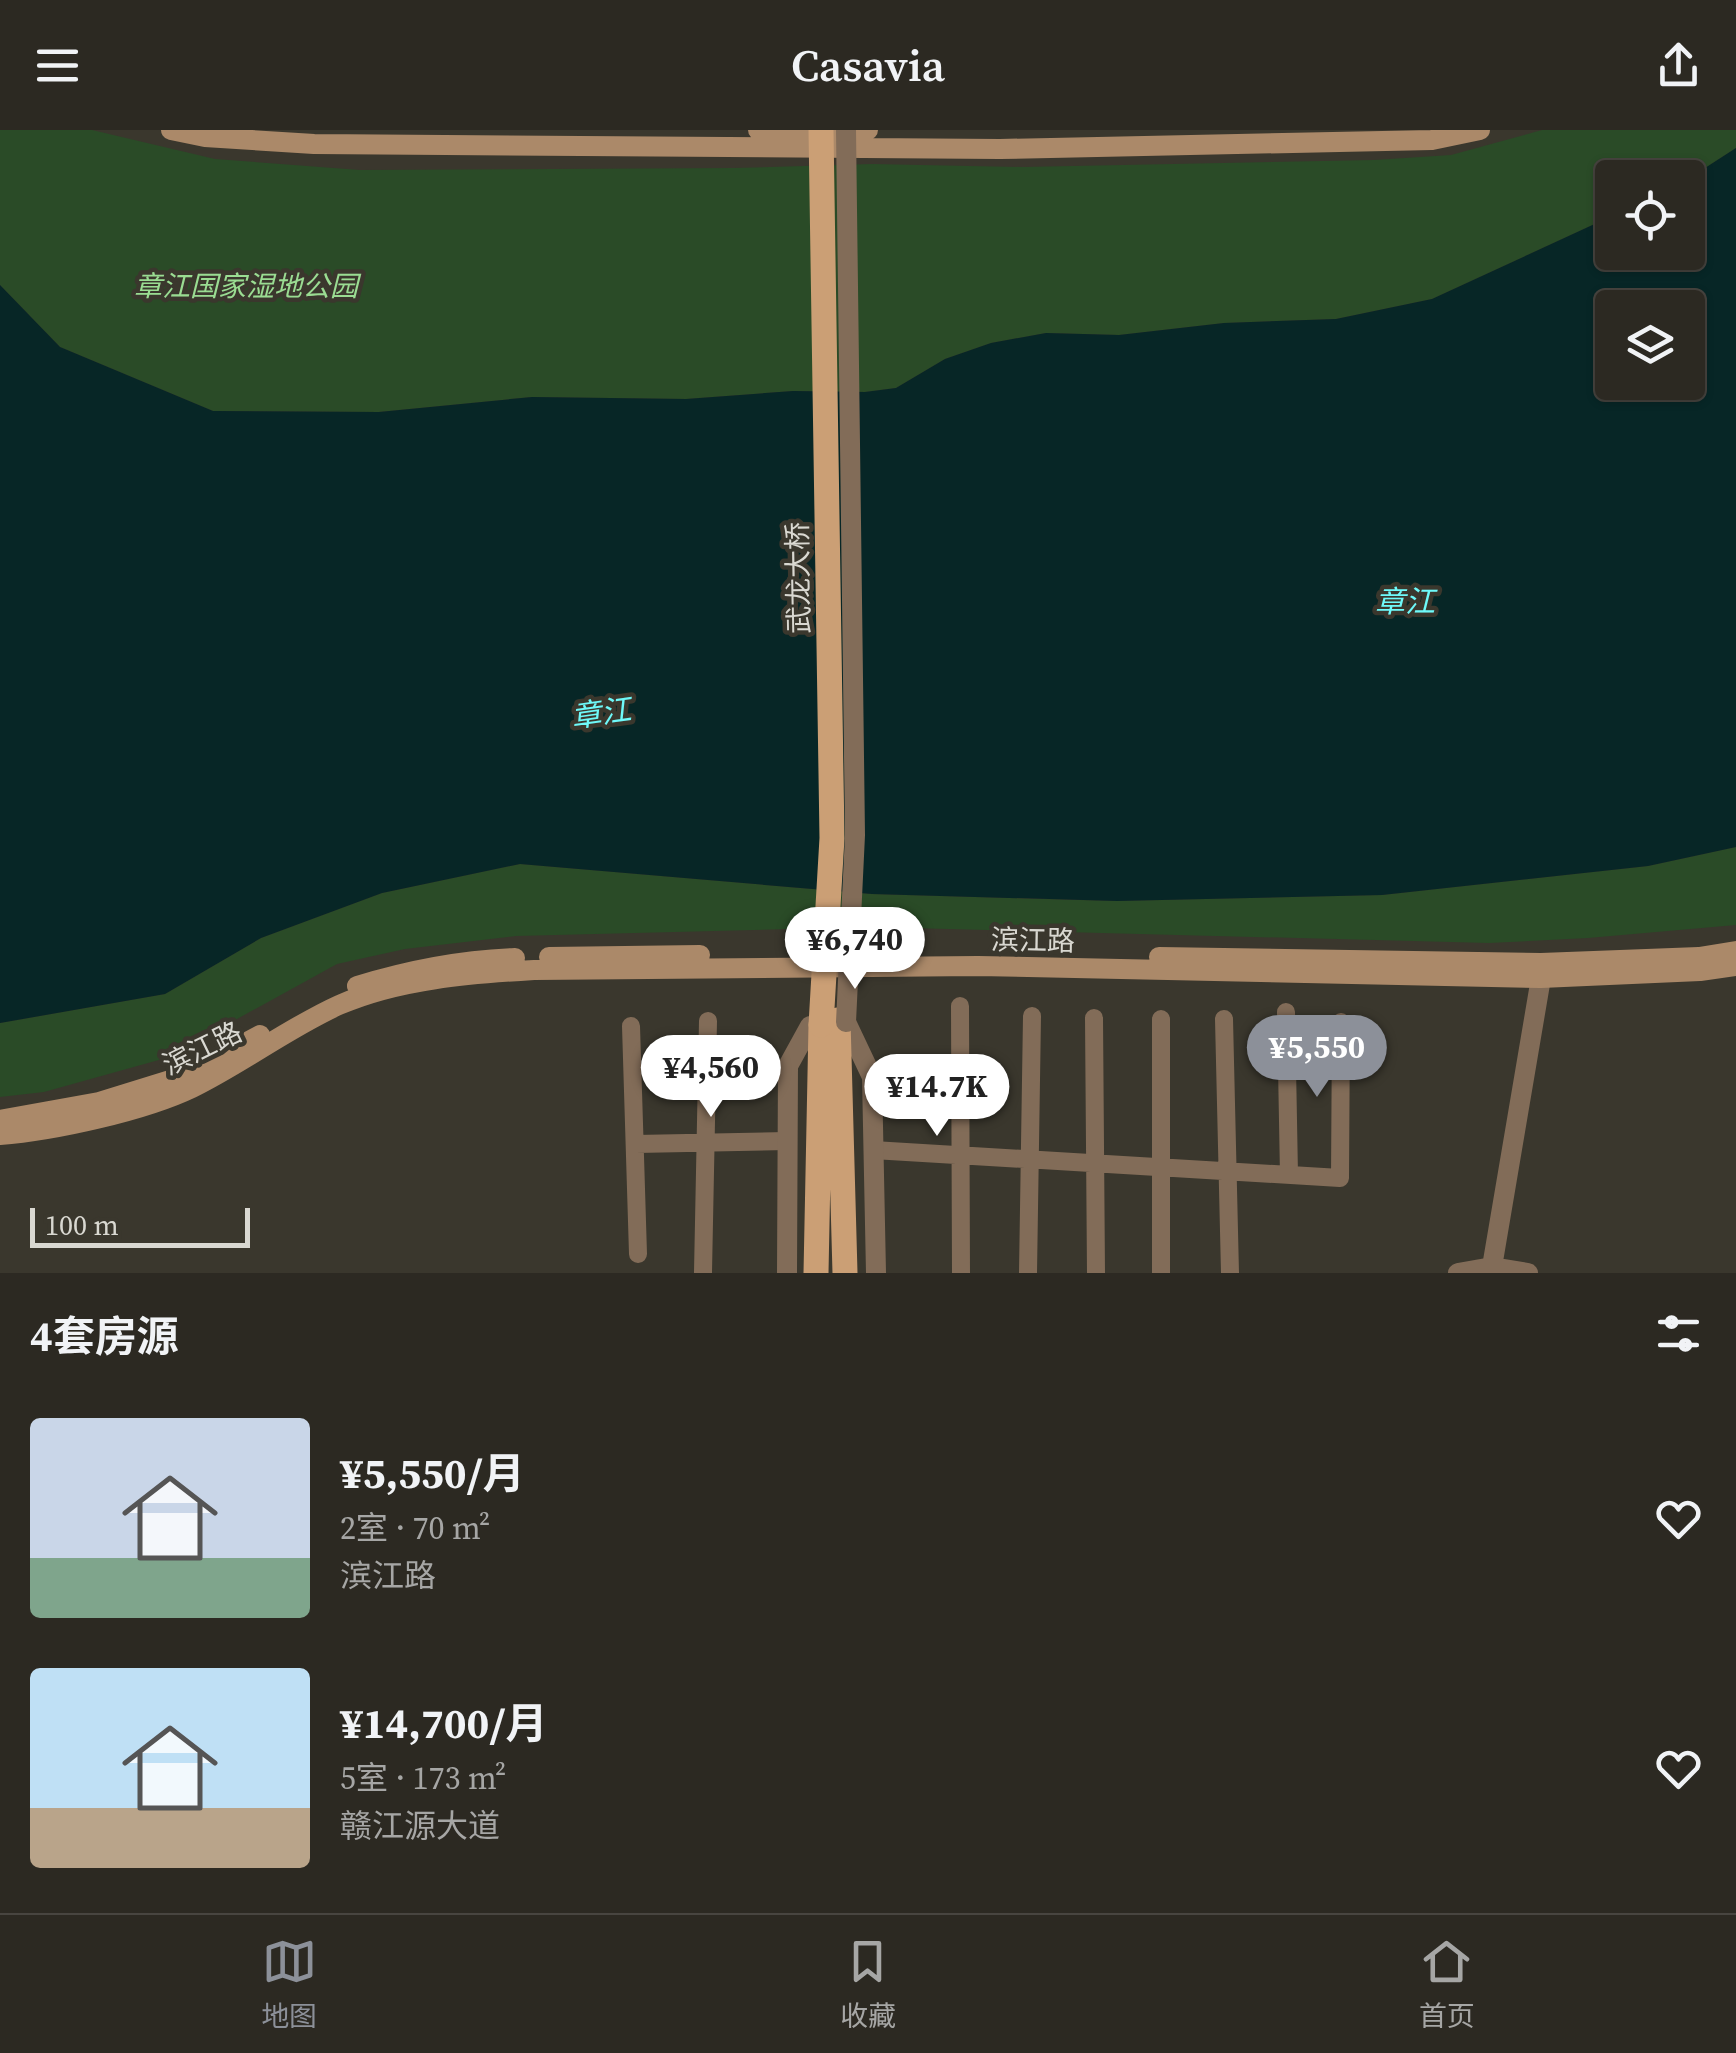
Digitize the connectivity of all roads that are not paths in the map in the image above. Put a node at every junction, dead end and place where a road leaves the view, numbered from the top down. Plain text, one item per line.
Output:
1 (172, 130) edge
2 (758, 130) edge
3 (817, 130) edge
4 (836, 130) edge
5 (846, 130) edge
6 (868, 130) edge
7 (1480, 130) edge
8 (794, 139) edge
9 (1000, 140) edge
10 (1736, 951) edge
11 (1736, 966) edge
12 (1542, 978) junction
13 (960, 1006) dead end
14 (1286, 1012) dead end
15 (1032, 1016) dead end
16 (1094, 1018) dead end
17 (1161, 1019) dead end
18 (1224, 1019) dead end
19 (708, 1021) dead end
20 (1342, 1022) dead end
21 (828, 1023) junction
22 (631, 1026) dead end
23 (0, 1120) edge
24 (0, 1135) edge
25 (787, 1141) junction
26 (636, 1144) junction
27 (706, 1144) junction
28 (873, 1150) junction
29 (960, 1155) junction
30 (1030, 1159) junction
31 (1095, 1163) junction
32 (1162, 1167) junction
33 (1228, 1172) junction
34 (1289, 1175) junction
35 (638, 1254) dead end
36 (1492, 1267) junction
37 (703, 1272) edge
38 (960, 1272) edge
39 (786, 1273) edge
40 (816, 1273) edge
41 (845, 1273) edge
42 (876, 1273) edge
43 (1028, 1273) edge
44 (1096, 1273) edge
45 (1162, 1273) edge
46 (1230, 1273) edge
47 (1458, 1273) edge
48 (1528, 1273) edge

1 - 8 main road
2 - 8 main road
3 - 21 main road, 武龙大桥, bridge
4 - 21 main road, 武龙大桥
5 - 21 street, bridge
6 - 8 main road
7 - 9 main road
8 - 9 main road
10 - 23 main road, 滨江路
11 - 12 main road, 滨江路
12 - 24 main road, 滨江路
12 - 36 street
13 - 29 street
14 - 34 street
15 - 30 street
16 - 31 street
17 - 32 street
18 - 33 street
19 - 27 street
20 - 34 street
21 - 25 street
21 - 28 street
21 - 40 main road
21 - 41 main road
22 - 26 street
25 - 27 street
25 - 39 street
26 - 27 street
26 - 35 street
27 - 37 street
28 - 29 street
28 - 42 street
29 - 30 street
29 - 38 street
30 - 31 street
30 - 43 street
31 - 32 street
31 - 44 street
32 - 33 street
32 - 45 street
33 - 34 street
33 - 46 street
36 - 47 street
36 - 48 street

